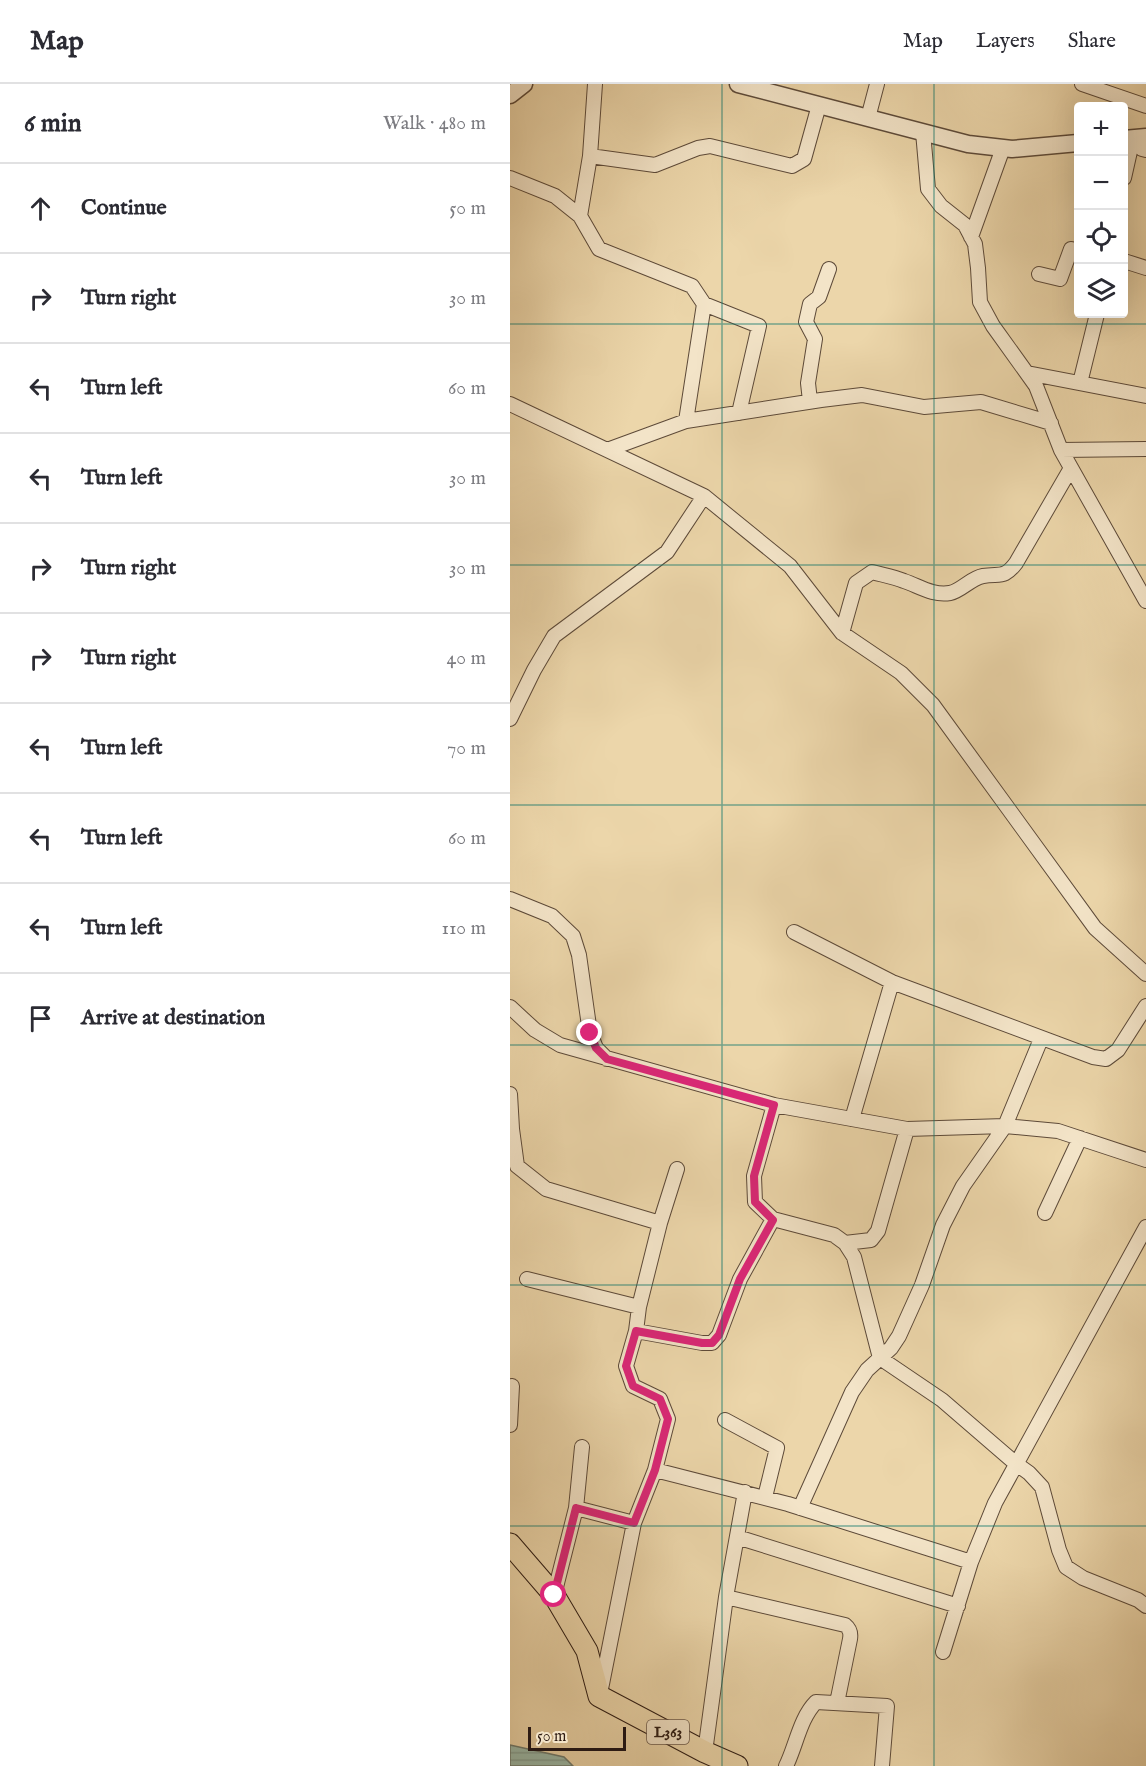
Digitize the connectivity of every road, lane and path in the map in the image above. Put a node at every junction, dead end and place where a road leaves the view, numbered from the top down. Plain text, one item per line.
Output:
1 (524, 84) edge
2 (595, 84) edge
3 (738, 84) edge
4 (877, 84) edge
5 (1082, 84) edge
6 (510, 95) edge
7 (819, 105) junction
8 (1146, 106) edge
9 (868, 118) junction
10 (923, 132) junction
11 (1134, 138) edge
12 (1074, 143) edge
13 (1003, 148) junction
14 (1146, 150) edge
15 (590, 156) junction
16 (1128, 162) edge
17 (510, 178) edge
18 (580, 216) junction
19 (971, 237) junction
20 (1074, 250) edge
21 (1128, 262) edge
22 (1146, 268) edge
23 (829, 269) dead end
24 (1040, 274) dead end
25 (704, 304) junction
26 (1096, 318) edge
27 (1027, 373) junction
28 (1080, 383) junction
29 (1146, 396) edge
30 (810, 401) junction
31 (510, 404) edge
32 (739, 413) junction
33 (686, 421) junction
34 (1051, 423) junction
35 (1146, 449) edge
36 (607, 450) junction
37 (1061, 450) junction
38 (1071, 468) junction
39 (704, 496) junction
40 (1146, 601) edge
41 (842, 633) junction
42 (510, 719) edge
43 (510, 899) edge
44 (794, 932) dead end
45 (1146, 974) edge
46 (892, 982) junction
47 (1146, 1006) edge
48 (510, 1007) edge
49 (1041, 1039) junction
50 (607, 1059) junction
51 (510, 1094) edge
52 (774, 1105) junction
53 (852, 1119) junction
54 (1005, 1126) junction
55 (907, 1129) junction
56 (1080, 1138) junction
57 (1146, 1160) edge
58 (677, 1169) dead end
59 (1045, 1213) dead end
60 (773, 1220) junction
61 (660, 1223) junction
62 (1146, 1227) edge
63 (845, 1244) junction
64 (527, 1279) dead end
65 (639, 1307) junction
66 (636, 1331) junction
67 (880, 1358) junction
68 (512, 1386) dead end
69 (725, 1420) dead end
70 (510, 1425) edge
71 (582, 1447) dead end
72 (1015, 1463) junction
73 (655, 1470) junction
74 (745, 1491) junction
75 (765, 1497) junction
76 (576, 1508) junction
77 (800, 1508) junction
78 (634, 1523) junction
79 (736, 1538) junction
80 (510, 1544) edge
81 (971, 1562) junction
82 (554, 1595) junction
83 (726, 1597) junction
84 (958, 1606) junction
85 (1146, 1606) edge
86 (943, 1652) dead end
87 (599, 1696) junction
88 (837, 1703) junction
89 (705, 1752) junction
90 (737, 1766) edge
91 (786, 1766) edge
92 (882, 1766) edge

1 - 6 street
2 - 15 street
3 - 7 street
4 - 9 street
5 - 8 street
7 - 9 street
7 - 15 street
9 - 10 street
10 - 13 street
10 - 19 street
11 - 14 street
11 - 16 street
12 - 13 street
13 - 19 street
15 - 18 street
17 - 18 street
18 - 25 street
19 - 27 street
20 - 24 street
21 - 22 street
23 - 30 street
25 - 32 street
25 - 33 street
26 - 28 street
27 - 28 street
27 - 34 street
28 - 29 street
30 - 32 street
30 - 34 street
31 - 36 street
32 - 33 street
33 - 36 street
34 - 37 street
35 - 37 street
36 - 39 street
37 - 38 street
38 - 40 street
38 - 41 street
39 - 41 street
39 - 42 street
41 - 45 street
43 - 50 street
44 - 46 street
46 - 49 street
46 - 53 street
47 - 49 street
48 - 50 street
49 - 54 street
50 - 52 street
51 - 61 street
52 - 53 street
52 - 60 street
53 - 55 street
54 - 55 street
54 - 56 street
54 - 67 street
55 - 63 street
56 - 57 street
56 - 59 street
58 - 61 street
60 - 63 street
60 - 66 street
61 - 65 street
62 - 72 street
63 - 67 street
64 - 65 street
65 - 66 street
66 - 73 street
67 - 72 street
67 - 77 street
68 - 70 street
69 - 75 street
71 - 76 street
72 - 81 street
72 - 85 street
73 - 74 street
73 - 78 street
74 - 75 street
74 - 79 street
75 - 77 street
76 - 78 street
76 - 82 street
77 - 81 street
78 - 87 street
79 - 83 street
79 - 84 street
80 - 82 main road
81 - 84 street
82 - 87 main road
83 - 88 street
83 - 89 street
84 - 86 street
87 - 89 main road, L363
88 - 91 street
88 - 92 street
89 - 90 main road, L363

